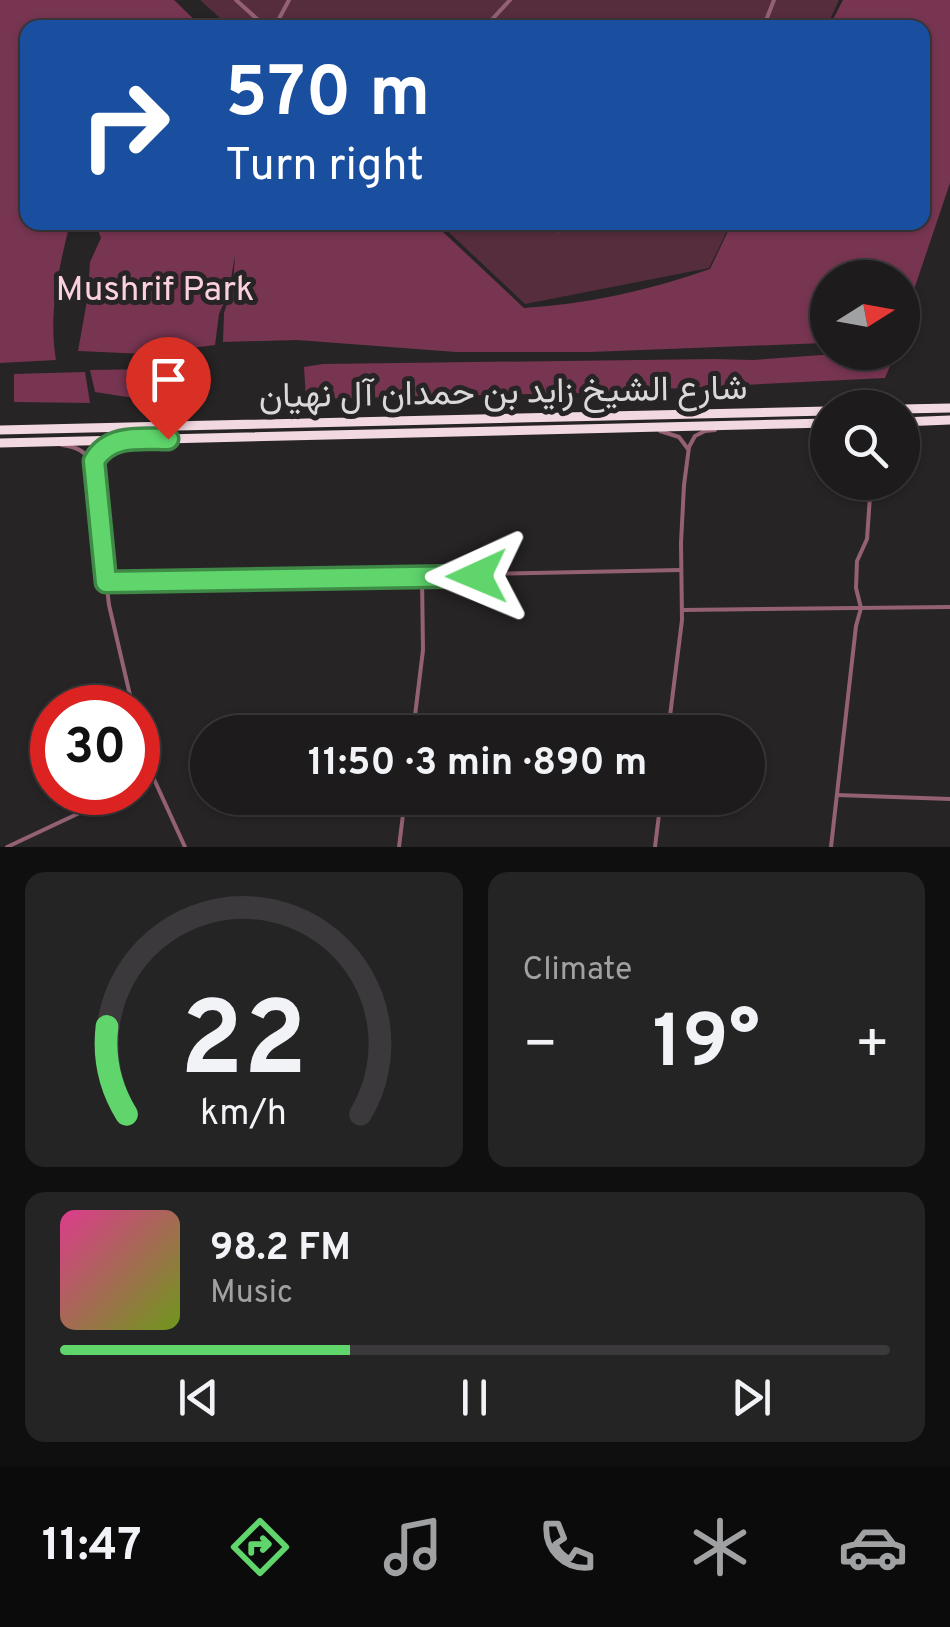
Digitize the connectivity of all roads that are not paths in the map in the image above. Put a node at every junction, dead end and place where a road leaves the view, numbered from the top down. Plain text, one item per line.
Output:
1 (236, 0) edge
2 (510, 0) edge
3 (260, 20) edge
4 (491, 20) edge
5 (950, 408) edge
6 (920, 409) edge
7 (810, 411) edge
8 (920, 421) edge
9 (950, 423) edge
10 (810, 424) edge
11 (731, 426) junction
12 (631, 428) junction
13 (0, 430) edge
14 (124, 440) junction
15 (0, 442) edge
16 (32, 442) junction
17 (688, 454) junction
18 (94, 468) junction
19 (869, 500) edge
20 (681, 570) junction
21 (422, 577) junction
22 (106, 582) junction
23 (950, 607) edge
24 (862, 608) junction
25 (682, 610) junction
26 (127, 685) edge
27 (415, 715) edge
28 (670, 715) edge
29 (160, 792) edge
30 (837, 795) junction
31 (950, 798) edge
32 (75, 815) edge
33 (403, 815) edge
34 (659, 815) edge
35 (7, 847) edge
36 (186, 847) edge
37 (399, 847) edge
38 (655, 847) edge
39 (831, 847) edge

1 - 3 street
2 - 4 street
5 - 6 highway
7 - 13 highway, شارع الشيخ زايد بن حمدان آل نهيان
8 - 9 highway
10 - 11 highway, شارع الشيخ زايد بن حمدان آل نهيان
11 - 12 highway, شارع الشيخ زايد بن حمدان آل نهيان
11 - 17 street
12 - 14 highway, شارع الشيخ زايد بن حمدان آل نهيان
12 - 17 street
14 - 16 highway, شارع الشيخ زايد بن حمدان آل نهيان
14 - 18 street
15 - 16 highway, شارع الشيخ زايد بن حمدان آل نهيان
16 - 18 street
17 - 20 street
18 - 22 street
19 - 24 street
20 - 21 street
20 - 25 street
21 - 22 street
21 - 27 street
22 - 26 street
23 - 24 street
24 - 25 street
24 - 30 street
25 - 28 street
29 - 36 street
30 - 31 street
30 - 39 street
32 - 35 street
33 - 37 street
34 - 38 street

